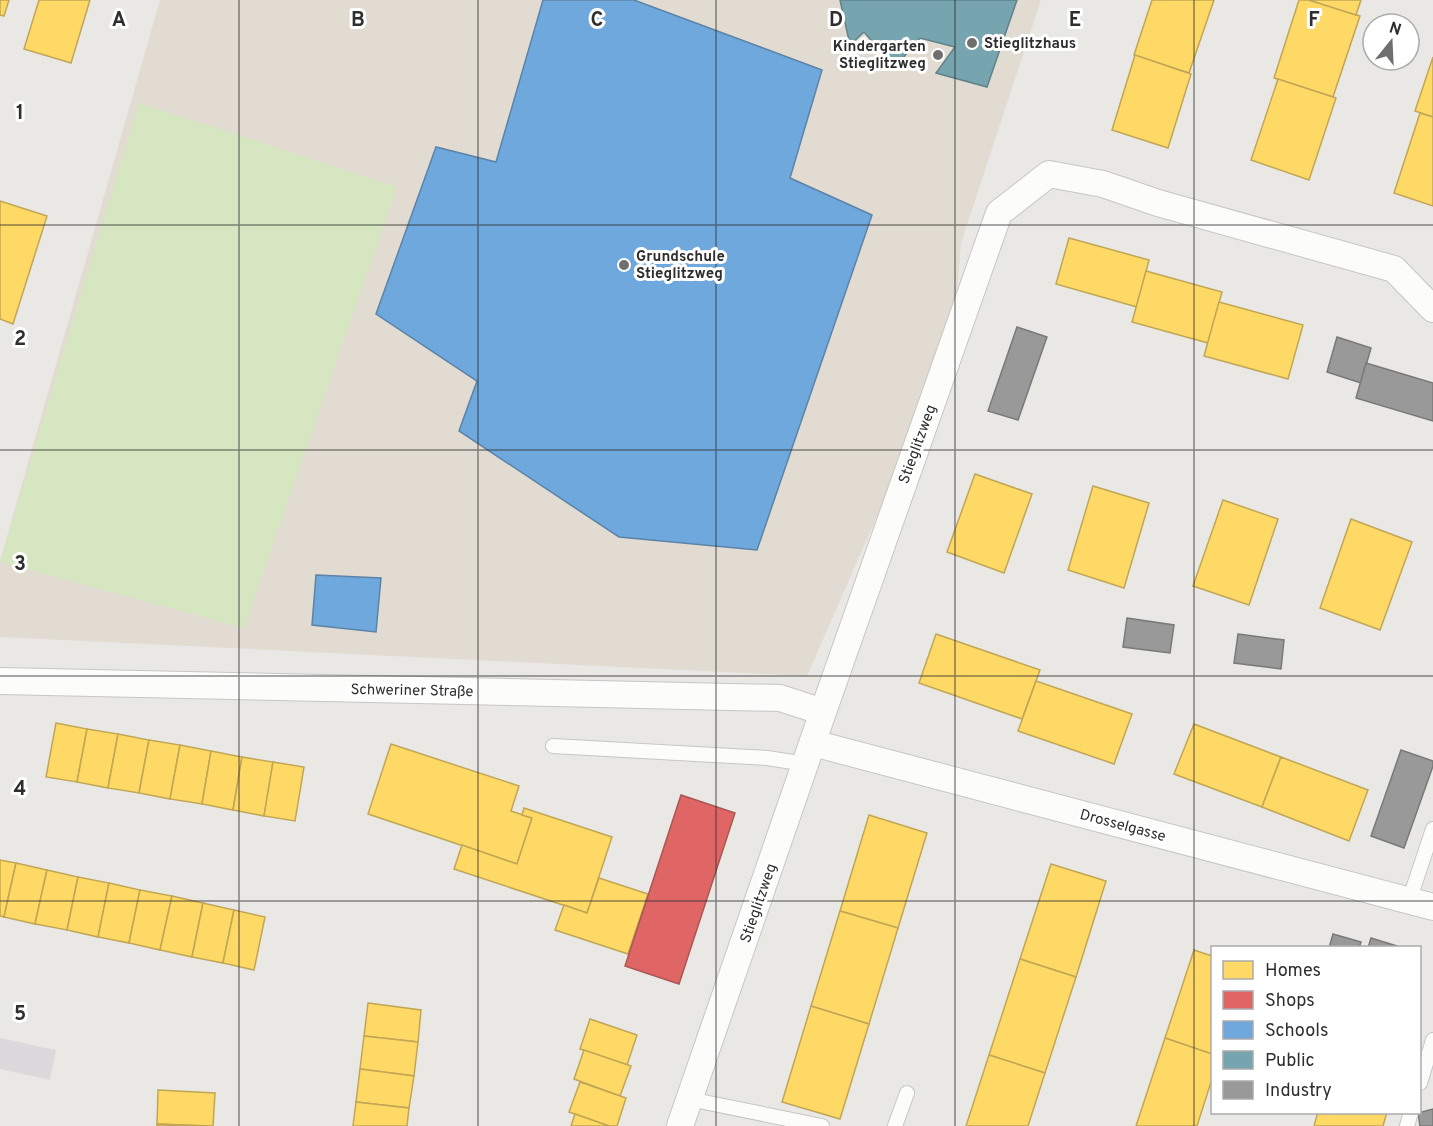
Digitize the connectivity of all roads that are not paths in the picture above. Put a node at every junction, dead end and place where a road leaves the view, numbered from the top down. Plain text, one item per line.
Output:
1 (1433, 309) edge
2 (0, 681) edge
3 (823, 712) junction
4 (553, 746) dead end
5 (810, 754) junction
6 (1433, 829) edge
7 (1421, 904) edge
8 (1433, 1040) edge
9 (1421, 1077) edge
10 (907, 1093) dead end
11 (689, 1099) junction
12 (680, 1126) edge
13 (822, 1126) edge
14 (895, 1126) edge

1 - 3 street, Stieglitzweg
2 - 3 street, Schweriner Straße
3 - 5 street, Stieglitzweg
4 - 5 lane
5 - 7 street, Drosselgasse
5 - 11 street, Stieglitzweg
6 - 7 lane
8 - 9 lane
10 - 14 lane
11 - 12 street, Stieglitzweg
11 - 13 lane

